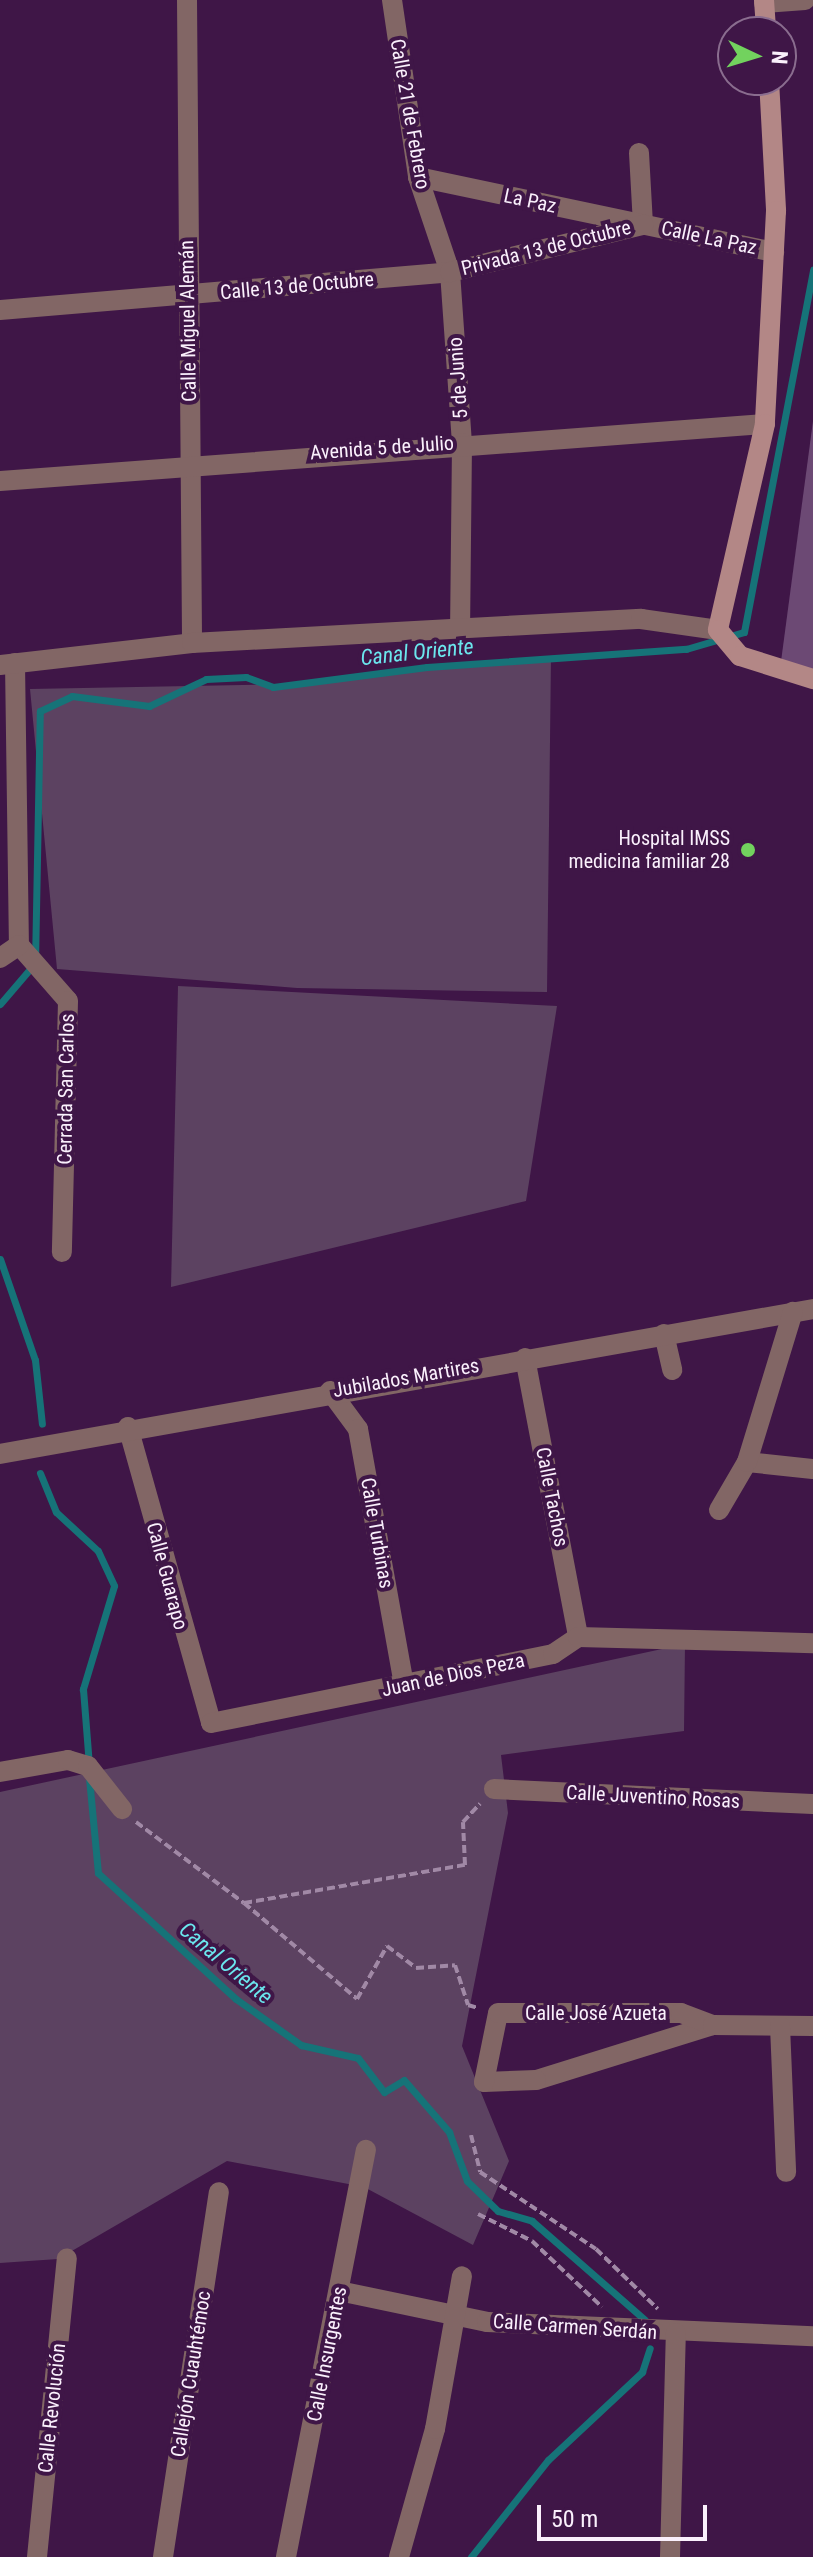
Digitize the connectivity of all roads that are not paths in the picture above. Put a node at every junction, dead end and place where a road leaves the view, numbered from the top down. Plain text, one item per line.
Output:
1 (187, 0) edge
2 (392, 0) edge
3 (805, 0) edge
4 (764, 1) edge
5 (769, 96) edge
6 (639, 153) dead end
7 (418, 177) junction
8 (643, 225) junction
9 (774, 252) junction
10 (450, 272) junction
11 (187, 296) junction
12 (0, 310) edge
13 (765, 424) junction
14 (462, 443) junction
15 (191, 462) junction
16 (0, 481) edge
17 (460, 629) junction
18 (718, 630) junction
19 (192, 643) junction
20 (8, 664) edge
21 (813, 679) edge
22 (19, 945) junction
23 (0, 958) edge
24 (62, 1252) dead end
25 (803, 1310) edge
26 (664, 1334) junction
27 (525, 1358) junction
28 (672, 1370) dead end
29 (330, 1391) junction
30 (128, 1427) junction
31 (0, 1454) edge
32 (747, 1462) junction
33 (813, 1469) edge
34 (719, 1510) dead end
35 (578, 1637) junction
36 (813, 1643) edge
37 (404, 1684) junction
38 (211, 1723) joint
39 (0, 1772) edge
40 (494, 1789) road end
41 (813, 1804) edge
42 (122, 1809) road end
43 (713, 2025) junction
44 (780, 2026) junction
45 (813, 2026) edge
46 (366, 2150) dead end
47 (786, 2172) dead end
48 (219, 2192) dead end
49 (67, 2259) dead end
50 (462, 2276) dead end
51 (339, 2291) junction
52 (455, 2315) junction
53 (676, 2333) junction
54 (813, 2336) edge
55 (37, 2557) edge
56 (163, 2557) edge
57 (286, 2557) edge
58 (399, 2557) edge
59 (670, 2557) edge

1 - 11 street, Calle Miguel Alemán
2 - 7 street, Calle 21 de Febrero
3 - 4 street
5 - 9 main road
6 - 8 street
7 - 8 street, La Paz
7 - 10 street, Calle 21 de Febrero
8 - 9 street, Calle La Paz
8 - 10 street, Privada 13 de Octubre
9 - 13 main road
10 - 11 street, Calle 13 de Octubre
10 - 14 street, 5 de Junio
11 - 12 street, Calle 13 de Octubre
11 - 15 street, Calle Miguel Alemán
13 - 14 street, Avenida 5 de Julio
13 - 18 main road
14 - 15 street, Avenida 5 de Julio
14 - 17 street, 5 de Junio
15 - 16 street, Avenida 5 de Julio
15 - 19 street, Calle Miguel Alemán
17 - 18 street
17 - 19 street
18 - 21 main road
19 - 20 street
20 - 22 street
22 - 23 street
22 - 24 street, Cerrada San Carlos
25 - 26 street, Jubilados Martires
25 - 32 street
26 - 27 street, Jubilados Martires
26 - 28 street
27 - 29 street, Jubilados Martires
27 - 35 street, Calle Tachos
29 - 30 street, Jubilados Martires
29 - 37 street, Calle Turbinas
30 - 31 street, Jubilados Martires
30 - 38 street, Calle Guarapo
32 - 33 street
32 - 34 street
35 - 36 street, Juan de Dios Peza
35 - 37 street, Juan de Dios Peza
37 - 38 street, Juan de Dios Peza
39 - 42 street
40 - 41 street, Calle Juventino Rosas
43 - 43 street, Calle José Azueta
43 - 44 street, Calle José Azueta
44 - 45 street, Calle José Azueta
44 - 47 street
46 - 51 street, Calle Insurgentes
48 - 56 street, Callejón Cuauhtémoc
49 - 55 street, Calle Revolución
50 - 52 street
51 - 52 street, Calle Carmen Serdán
51 - 57 street, Calle Insurgentes
52 - 53 street, Calle Carmen Serdán
52 - 58 street
53 - 54 street, Calle Carmen Serdán
53 - 59 street

